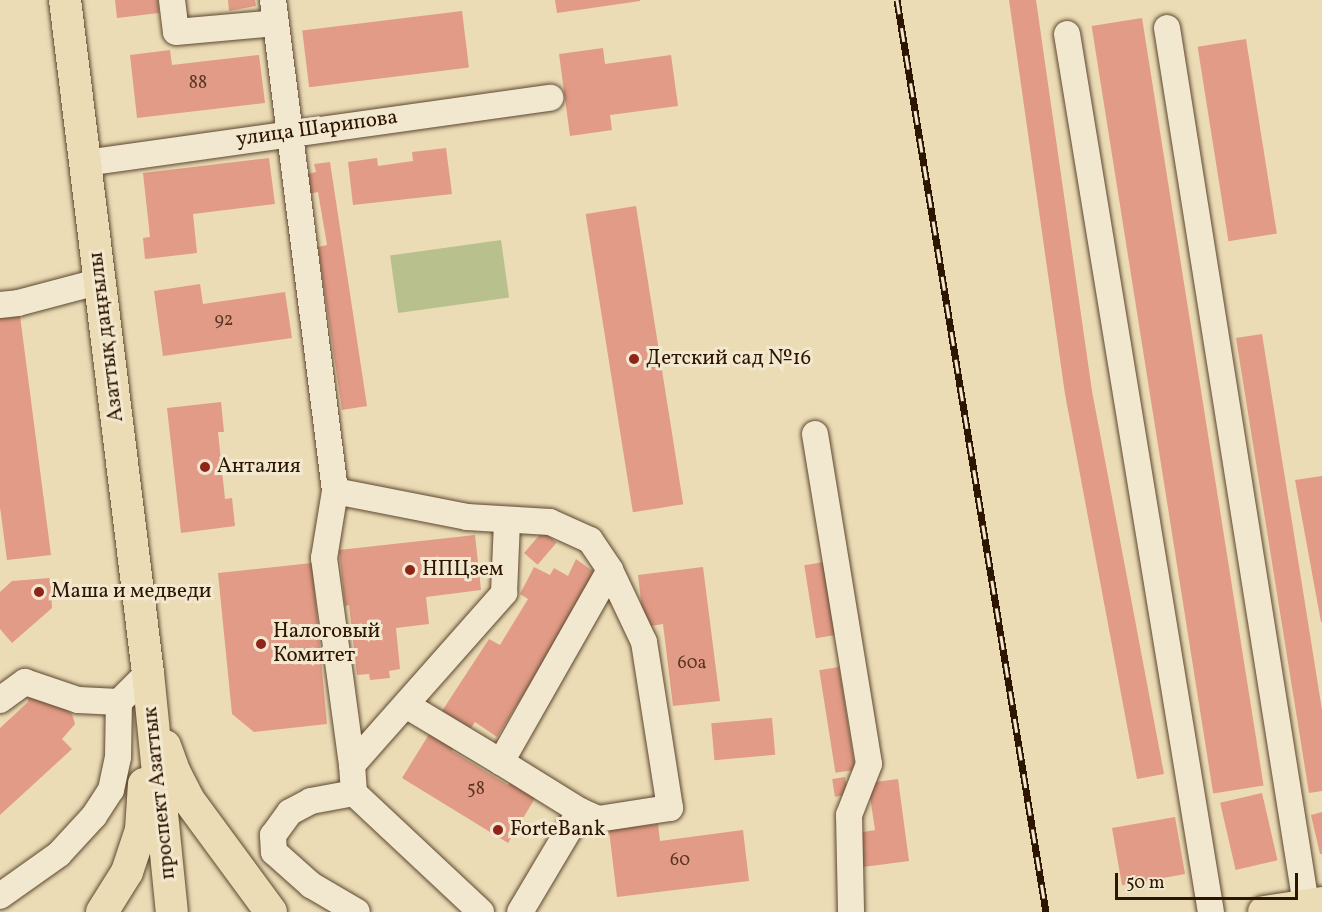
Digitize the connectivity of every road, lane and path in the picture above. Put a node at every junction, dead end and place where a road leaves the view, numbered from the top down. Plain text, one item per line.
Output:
1 (65, 0) edge
2 (172, 0) edge
3 (274, 11) edge
4 (1167, 28) dead end
5 (1067, 34) dead end
6 (550, 98) dead end
7 (290, 132) junction
8 (85, 163) junction
9 (101, 281) junction
10 (0, 305) edge
11 (815, 434) dead end
12 (335, 491) junction
13 (507, 520) junction
14 (610, 570) junction
15 (148, 673) junction
16 (0, 700) edge
17 (119, 702) junction
18 (151, 705) junction
19 (406, 705) junction
20 (501, 762) junction
21 (352, 765) junction
22 (354, 793) junction
23 (580, 811) junction
24 (0, 896) edge
25 (1314, 904) edge
26 (102, 912) edge
27 (172, 912) edge
28 (271, 912) edge
29 (357, 912) edge
30 (482, 912) edge
31 (520, 912) edge
32 (851, 912) edge
33 (1211, 912) edge
34 (1264, 912) edge

1 - 8 main road, Азаттық даңғылы
2 - 3 lane
3 - 7 lane
4 - 25 lane
5 - 33 lane
6 - 7 lane, улица Шарипова
7 - 8 lane, улица Шарипова
7 - 12 lane
8 - 9 main road, Азаттық даңғылы
9 - 10 lane
9 - 15 main road, Азаттық даңғылы
11 - 32 lane
12 - 13 lane
12 - 21 lane
13 - 14 lane
13 - 19 lane
14 - 20 lane
14 - 23 lane
15 - 17 lane
15 - 18 main road, проспект Азаттык
16 - 17 lane
17 - 24 lane
18 - 26 main road
18 - 27 main road, проспект Азаттык
18 - 28 main road
19 - 20 lane
19 - 21 lane
20 - 23 lane
21 - 22 lane
22 - 29 lane
22 - 30 lane
23 - 31 lane
25 - 34 main road

